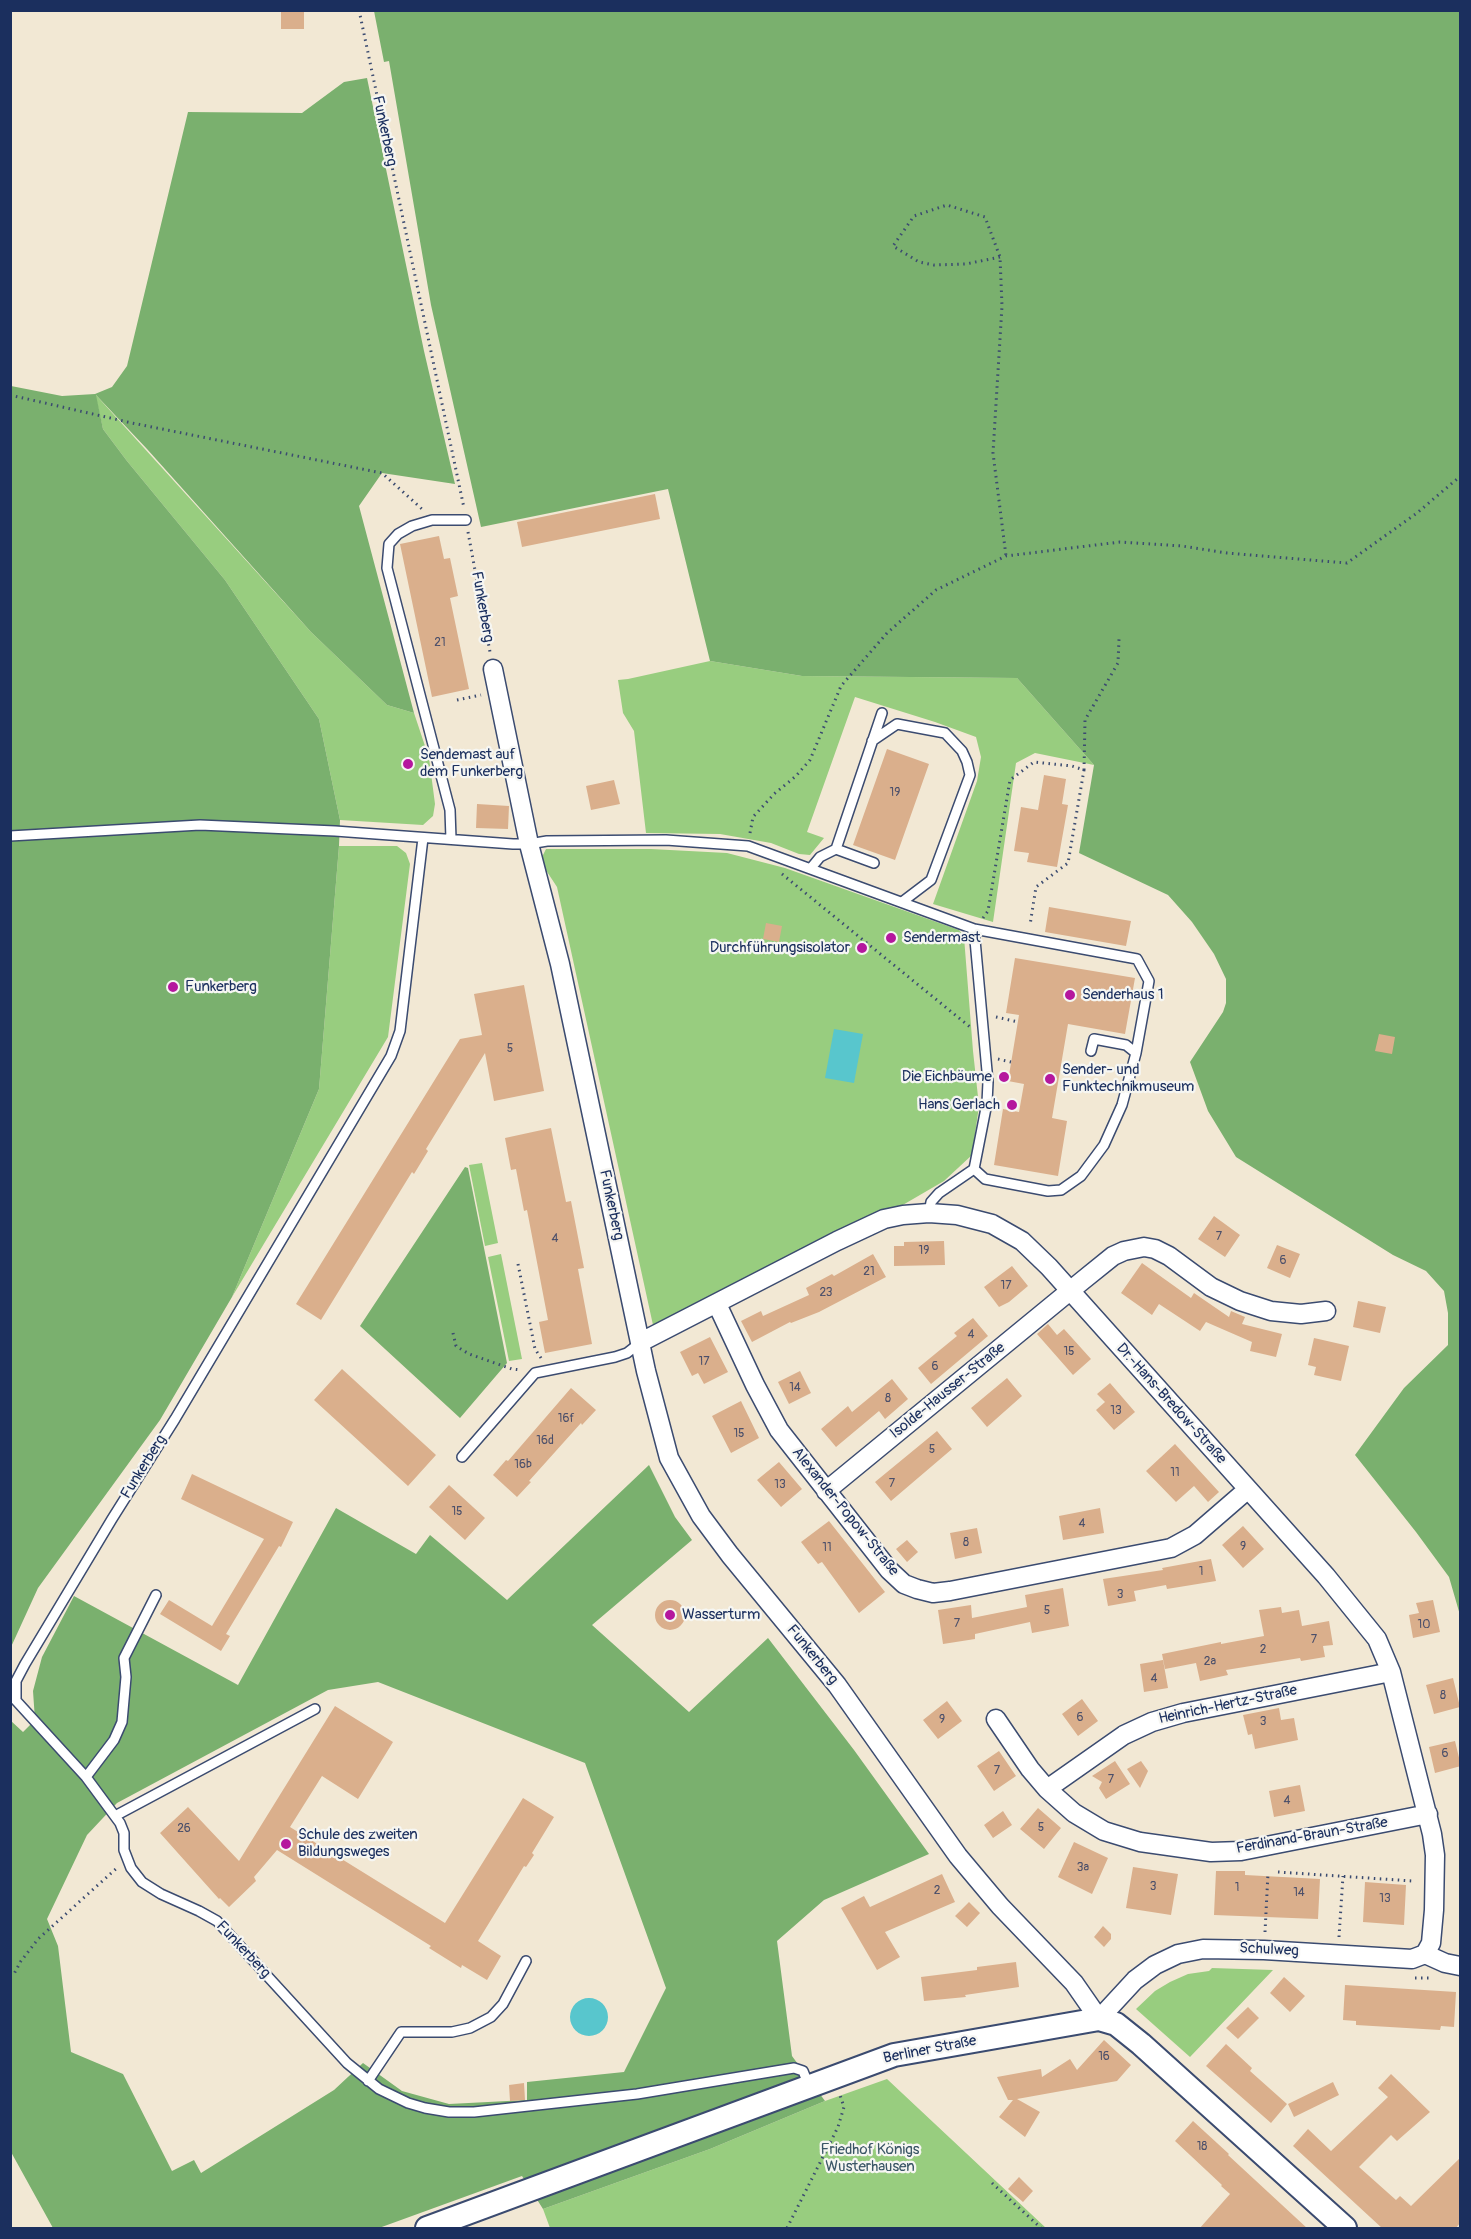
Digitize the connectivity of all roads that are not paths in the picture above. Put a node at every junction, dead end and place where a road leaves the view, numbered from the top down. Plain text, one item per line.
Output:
1 (466, 520) road end
2 (493, 669) road end
3 (882, 712) dead end
4 (872, 741) junction
5 (10, 836) edge
6 (423, 838) junction
7 (451, 839) junction
8 (529, 844) junction
9 (836, 849) junction
10 (874, 863) dead end
11 (811, 868) junction
12 (902, 902) junction
13 (974, 929) junction
14 (1091, 1052) dead end
15 (1136, 1053) junction
16 (974, 1169) junction
17 (929, 1213) junction
18 (1070, 1291) junction
19 (717, 1304) junction
20 (1326, 1311) dead end
21 (641, 1342) junction
22 (462, 1457) dead end
23 (1247, 1490) junction
24 (826, 1491) junction
25 (156, 1595) dead end
26 (1391, 1672) junction
27 (13, 1697) edge
28 (315, 1709) dead end
29 (996, 1719) dead end
30 (86, 1777) junction
31 (1047, 1789) junction
32 (1428, 1814) junction
33 (116, 1816) junction
34 (1425, 1954) junction
35 (526, 1961) dead end
36 (1461, 1966) edge
37 (1099, 2019) junction
38 (368, 2081) junction
39 (809, 2086) junction
40 (428, 2229) edge
41 (1345, 2229) edge

1 - 7 lane
2 - 8 street, Funkerberg
3 - 4 lane
4 - 9 lane
4 - 12 lane
5 - 6 lane
6 - 7 lane
6 - 27 lane, Funkerberg
7 - 8 lane
8 - 11 lane
8 - 21 street, Funkerberg
9 - 10 lane
9 - 11 lane
11 - 12 lane
12 - 13 lane
13 - 15 lane
13 - 16 lane
14 - 15 lane
15 - 16 lane
16 - 17 lane
17 - 18 street, Dr.-Hans-Bredow-Straße
17 - 19 street, Dr.-Hans-Bredow-Straße
18 - 20 street, Isolde-Hausser-Straße
18 - 23 street, Dr.-Hans-Bredow-Straße
18 - 24 street, Isolde-Hausser-Straße
19 - 21 street, Dr.-Hans-Bredow-Straße
19 - 24 street, Alexander-Popow-Straße
21 - 22 lane
21 - 37 street, Funkerberg
23 - 24 street, Alexander-Popow-Straße
23 - 26 street, Dr.-Hans-Bredow-Straße
25 - 30 lane
26 - 31 street, Heinrich-Hertz-Straße
26 - 32 street, Dr.-Hans-Bredow-Straße
27 - 30 lane, Funkerberg
28 - 33 lane
29 - 31 street, Ferdinand-Braun-Straße
30 - 33 lane, Funkerberg
31 - 32 street, Ferdinand-Braun-Straße
32 - 34 street, Dr.-Hans-Bredow-Straße
33 - 38 lane, Funkerberg
34 - 36 street, Schulweg
34 - 37 street, Schulweg
35 - 38 lane
37 - 39 street, Berliner Straße
37 - 41 street
38 - 39 lane, Funkerberg
39 - 40 street, Berliner Straße

